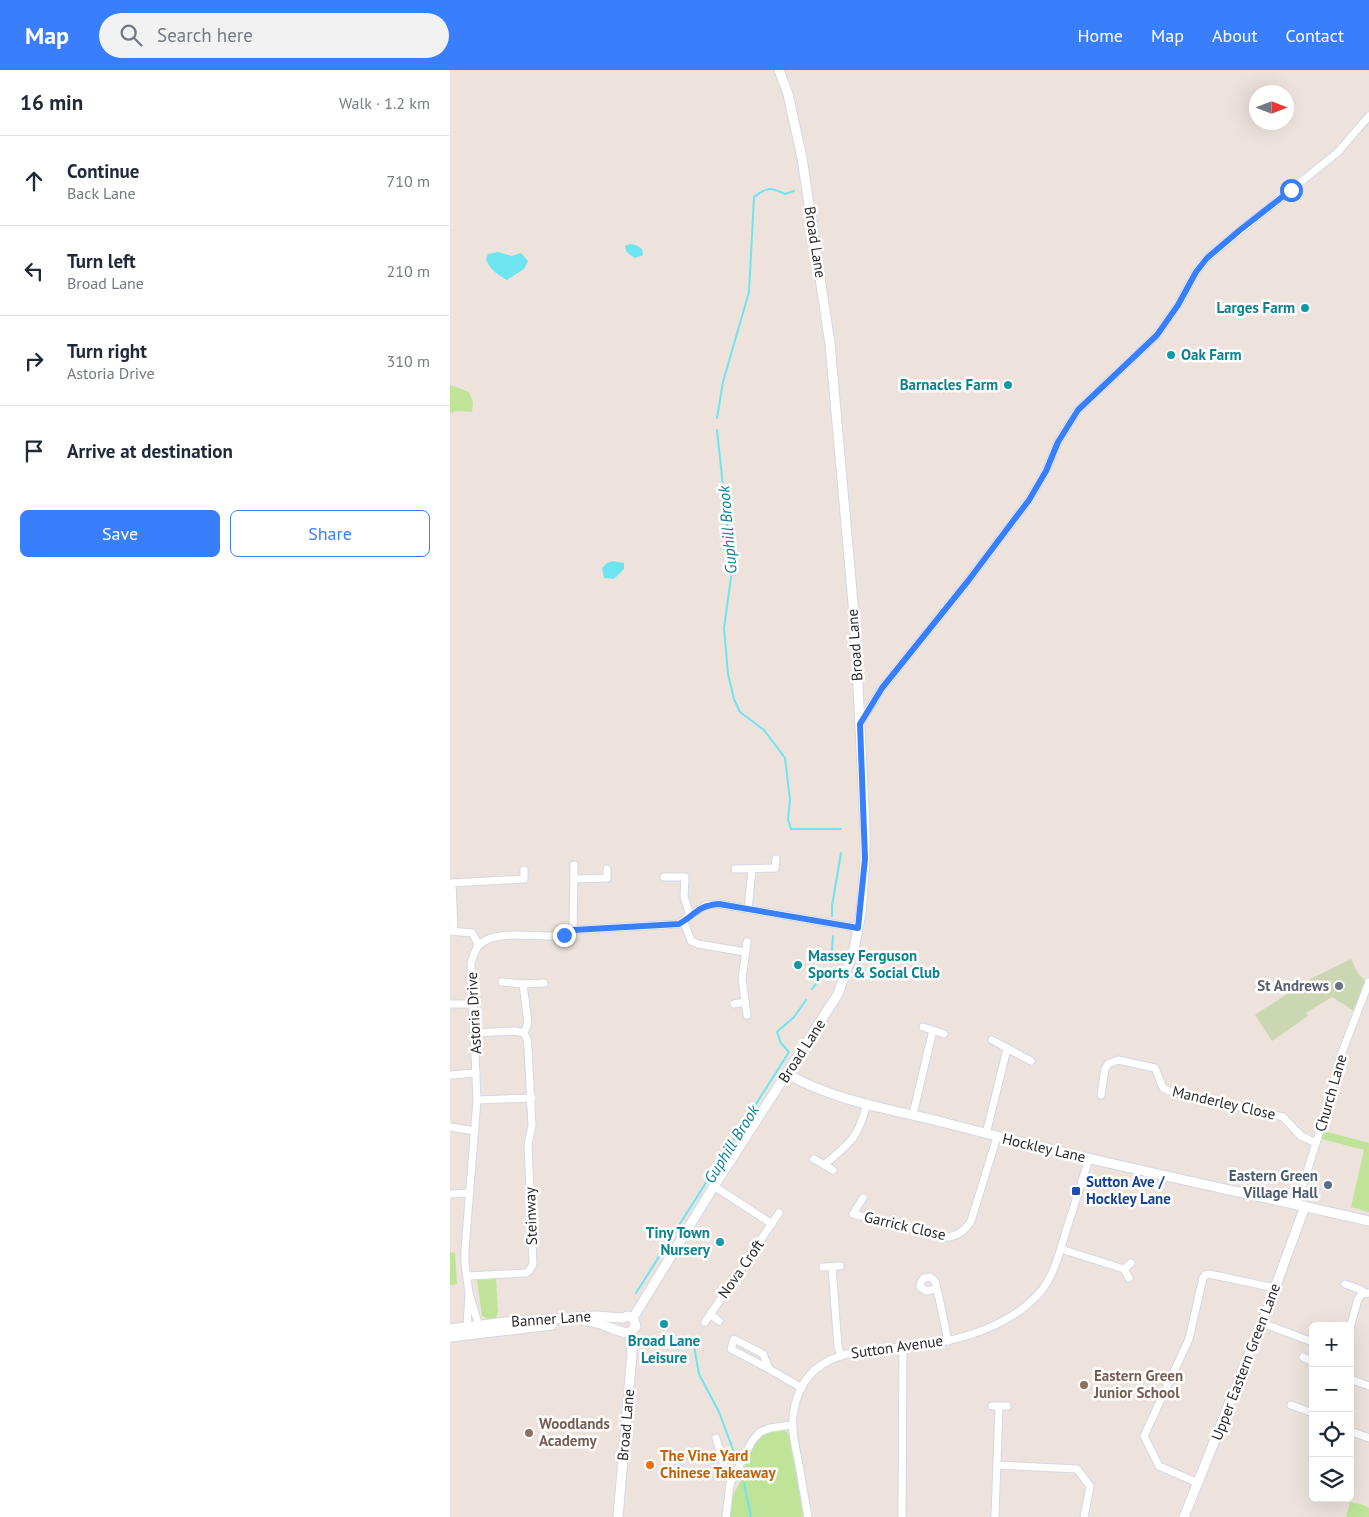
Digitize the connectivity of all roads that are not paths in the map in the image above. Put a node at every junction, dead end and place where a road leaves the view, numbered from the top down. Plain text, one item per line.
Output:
1 (779, 70) edge
2 (1369, 116) edge
3 (860, 724) junction
4 (776, 859) dead end
5 (574, 865) dead end
6 (606, 869) dead end
7 (735, 869) dead end
8 (524, 870) dead end
9 (752, 870) junction
10 (693, 876) dead end
11 (664, 877) dead end
12 (685, 877) junction
13 (607, 878) junction
14 (524, 879) junction
15 (574, 880) junction
16 (451, 883) edge
17 (607, 887) dead end
18 (525, 889) dead end
19 (748, 909) junction
20 (690, 915) junction
21 (684, 922) junction
22 (858, 928) junction
23 (573, 930) junction
24 (452, 931) edge
25 (747, 942) dead end
26 (479, 944) junction
27 (745, 952) junction
28 (502, 982) dead end
29 (1369, 982) edge
30 (544, 983) dead end
31 (523, 984) junction
32 (745, 1002) junction
33 (450, 1004) edge
34 (472, 1004) junction
35 (734, 1004) dead end
36 (747, 1015) dead end
37 (923, 1027) dead end
38 (934, 1030) junction
39 (474, 1033) junction
40 (524, 1033) junction
41 (944, 1034) dead end
42 (992, 1040) dead end
43 (1007, 1049) junction
44 (1031, 1061) dead end
45 (476, 1073) junction
46 (788, 1074) junction
47 (450, 1075) edge
48 (1101, 1095) dead end
49 (532, 1098) junction
50 (477, 1100) junction
51 (866, 1103) junction
52 (913, 1114) junction
53 (450, 1128) edge
54 (475, 1131) junction
55 (986, 1134) junction
56 (997, 1137) junction
57 (1316, 1143) junction
58 (1089, 1158) junction
59 (814, 1159) dead end
60 (824, 1165) junction
61 (833, 1170) dead end
62 (714, 1186) junction
63 (470, 1193) junction
64 (450, 1194) edge
65 (863, 1198) dead end
66 (1301, 1205) junction
67 (779, 1213) dead end
68 (1369, 1221) edge
69 (772, 1224) junction
70 (1061, 1249) junction
71 (1131, 1263) dead end
72 (823, 1268) dead end
73 (1124, 1269) junction
74 (468, 1276) junction
75 (1129, 1278) dead end
76 (1344, 1284) dead end
77 (1275, 1288) junction
78 (937, 1289) dead end
79 (469, 1293) junction
80 (1367, 1293) edge
81 (710, 1314) junction
82 (622, 1318) junction
83 (633, 1318) junction
84 (719, 1321) dead end
85 (705, 1322) dead end
86 (1352, 1322) edge
87 (1262, 1323) junction
88 (468, 1326) junction
89 (450, 1328) edge
90 (480, 1329) junction
91 (626, 1332) junction
92 (450, 1337) edge
93 (948, 1341) junction
94 (1309, 1341) edge
95 (903, 1348) junction
96 (841, 1355) junction
97 (1303, 1357) dead end
98 (1309, 1360) edge
99 (769, 1369) junction
100 (1354, 1383) edge
101 (1369, 1386) edge
102 (802, 1388) junction
103 (1291, 1405) dead end
104 (1000, 1406) dead end
105 (1310, 1412) edge
106 (792, 1425) junction
107 (1354, 1432) edge
108 (716, 1438) dead end
109 (1369, 1438) edge
110 (997, 1465) junction
111 (734, 1476) junction
112 (1198, 1483) junction
113 (618, 1517) edge
114 (726, 1517) edge
115 (808, 1517) edge
116 (902, 1517) edge
117 (995, 1517) edge
118 (1084, 1517) edge
119 (1184, 1517) edge

1 - 3 street, Broad Lane
2 - 3 street
3 - 22 street, Broad Lane
4 - 9 street
5 - 15 street
6 - 13 street
7 - 9 street
8 - 14 street
9 - 19 street
10 - 12 street
11 - 12 street
12 - 20 street
13 - 15 street
13 - 17 street
14 - 16 street
14 - 18 street
15 - 23 street
16 - 24 street
19 - 20 street
19 - 22 street
20 - 21 street
21 - 23 street
21 - 27 street
22 - 46 street, Broad Lane
23 - 26 street
24 - 26 street
25 - 27 street
26 - 34 street, Astoria Drive
27 - 32 street
28 - 31 street
29 - 57 street, Church Lane
30 - 31 street
31 - 40 street, Steinway
32 - 35 street
32 - 36 street
33 - 34 street
34 - 39 street, Astoria Drive
37 - 38 street
38 - 41 street
38 - 52 street
39 - 40 street
39 - 45 street, Astoria Drive
40 - 49 street, Steinway
42 - 43 street
43 - 44 street
43 - 55 street
45 - 47 street
45 - 50 street, Astoria Drive
46 - 51 street, Hockley Lane
46 - 62 street, Broad Lane
48 - 57 street, Manderley Close
49 - 50 street
49 - 74 street, Steinway
50 - 54 street, Astoria Drive
51 - 52 street, Hockley Lane
51 - 60 street
52 - 55 street, Hockley Lane
53 - 54 street
54 - 63 street, Astoria Drive
55 - 56 street, Hockley Lane
56 - 58 street, Hockley Lane
56 - 65 street, Garrick Close
57 - 66 street, Church Lane
58 - 66 street, Hockley Lane
58 - 70 street, Sutton Avenue
59 - 60 street
60 - 61 street
62 - 69 street, Nova Croft
62 - 83 street, Broad Lane
63 - 64 street
63 - 74 street, Astoria Drive
66 - 68 street, Hockley Lane
66 - 77 street, Upper Eastern Green Lane
67 - 69 street, Nova Croft
69 - 81 street, Nova Croft
70 - 73 street
70 - 93 street, Sutton Avenue
71 - 73 street
72 - 96 street
73 - 75 street
74 - 79 street, Astoria Drive
76 - 80 street
77 - 87 street, Upper Eastern Green Lane
77 - 112 street
78 - 93 street
79 - 88 street, Astoria Drive
79 - 90 street, Astoria Drive
80 - 86 street
81 - 84 street, Nova Croft
81 - 85 street, Nova Croft
82 - 83 street
82 - 90 street, Banner Lane
82 - 91 street
83 - 91 street
87 - 94 street
87 - 112 street, Upper Eastern Green Lane
88 - 89 street, Banner Lane
88 - 90 street, Banner Lane
90 - 91 street, Banner Lane
90 - 92 street, Banner Lane
91 - 113 street, Broad Lane
93 - 95 street, Sutton Avenue
95 - 96 street, Sutton Avenue
95 - 116 street
96 - 102 street, Sutton Avenue
97 - 98 street
99 - 99 street
99 - 102 street
100 - 101 street
102 - 106 street, Sutton Avenue
103 - 105 street
104 - 110 street
106 - 111 street
106 - 115 street, Sutton Avenue
107 - 109 street
108 - 111 street
110 - 117 street
110 - 118 street
111 - 114 street
112 - 119 street, Upper Eastern Green Lane

